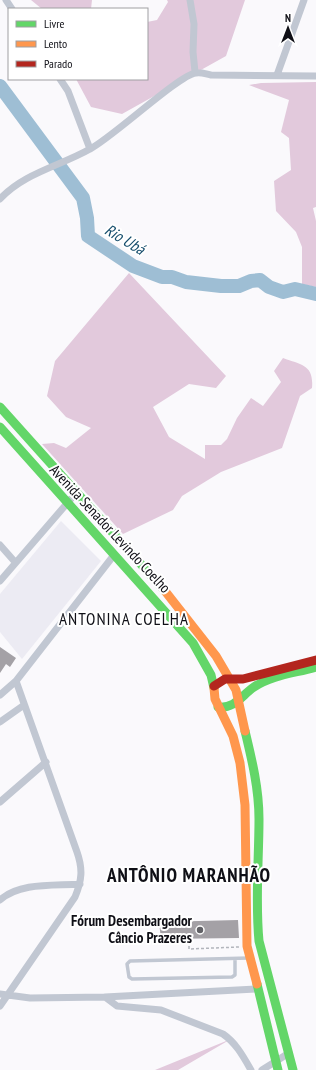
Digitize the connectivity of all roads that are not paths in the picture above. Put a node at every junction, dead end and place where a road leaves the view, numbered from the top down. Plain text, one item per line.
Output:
1 (190, 0) edge
2 (304, 0) edge
3 (195, 72) junction
4 (277, 75) junction
5 (316, 76) edge
6 (61, 80) edge
7 (90, 149) junction
8 (0, 199) edge
9 (0, 407) edge
10 (0, 427) edge
11 (76, 493) junction
12 (67, 504) junction
13 (0, 545) edge
14 (114, 555) junction
15 (15, 562) junction
16 (0, 580) edge
17 (316, 660) edge
18 (316, 667) edge
19 (231, 679) junction
20 (16, 681) junction
21 (214, 686) junction
22 (0, 695) edge
23 (240, 699) junction
24 (24, 705) junction
25 (218, 707) junction
26 (0, 721) edge
27 (46, 762) junction
28 (3, 797) edge
29 (0, 802) edge
30 (80, 884) junction
31 (0, 900) edge
32 (249, 958) junction
33 (235, 959) junction
34 (256, 988) junction
35 (0, 994) edge
36 (9, 994) junction
37 (23, 997) junction
38 (105, 997) junction
39 (1, 1003) edge
40 (289, 1053) junction
41 (276, 1066) edge
42 (251, 1070) edge
43 (262, 1070) edge
44 (293, 1070) edge

1 - 3 street
2 - 4 street
3 - 4 street
3 - 7 street
4 - 5 street
6 - 7 street
7 - 8 street
9 - 11 street
10 - 12 street, Avenida Senador Levindo Coelho
11 - 12 street
11 - 19 street
12 - 14 street, Avenida Senador Levindo Coelho
12 - 15 street
13 - 15 street
14 - 20 street
14 - 21 street, Avenida Senador Levindo Coelho
15 - 16 street
17 - 19 street
18 - 23 street
19 - 21 street
19 - 23 street
20 - 22 street
20 - 24 street
21 - 25 street, Avenida Senador Levindo Coelho
23 - 25 street
23 - 40 street
24 - 26 street
24 - 27 street
25 - 32 street, Avenida Senador Levindo Coelho
27 - 28 street
27 - 30 street
28 - 29 street
30 - 31 street
30 - 36 street
32 - 33 lane
32 - 34 street, Avenida Senador Levindo Coelho
33 - 33 lane
34 - 38 street
34 - 41 street, Avenida Senador Levindo Coelho
35 - 36 street
36 - 37 street
36 - 39 street
37 - 38 street
37 - 39 street
38 - 42 street
40 - 41 street
40 - 44 street
41 - 43 street

